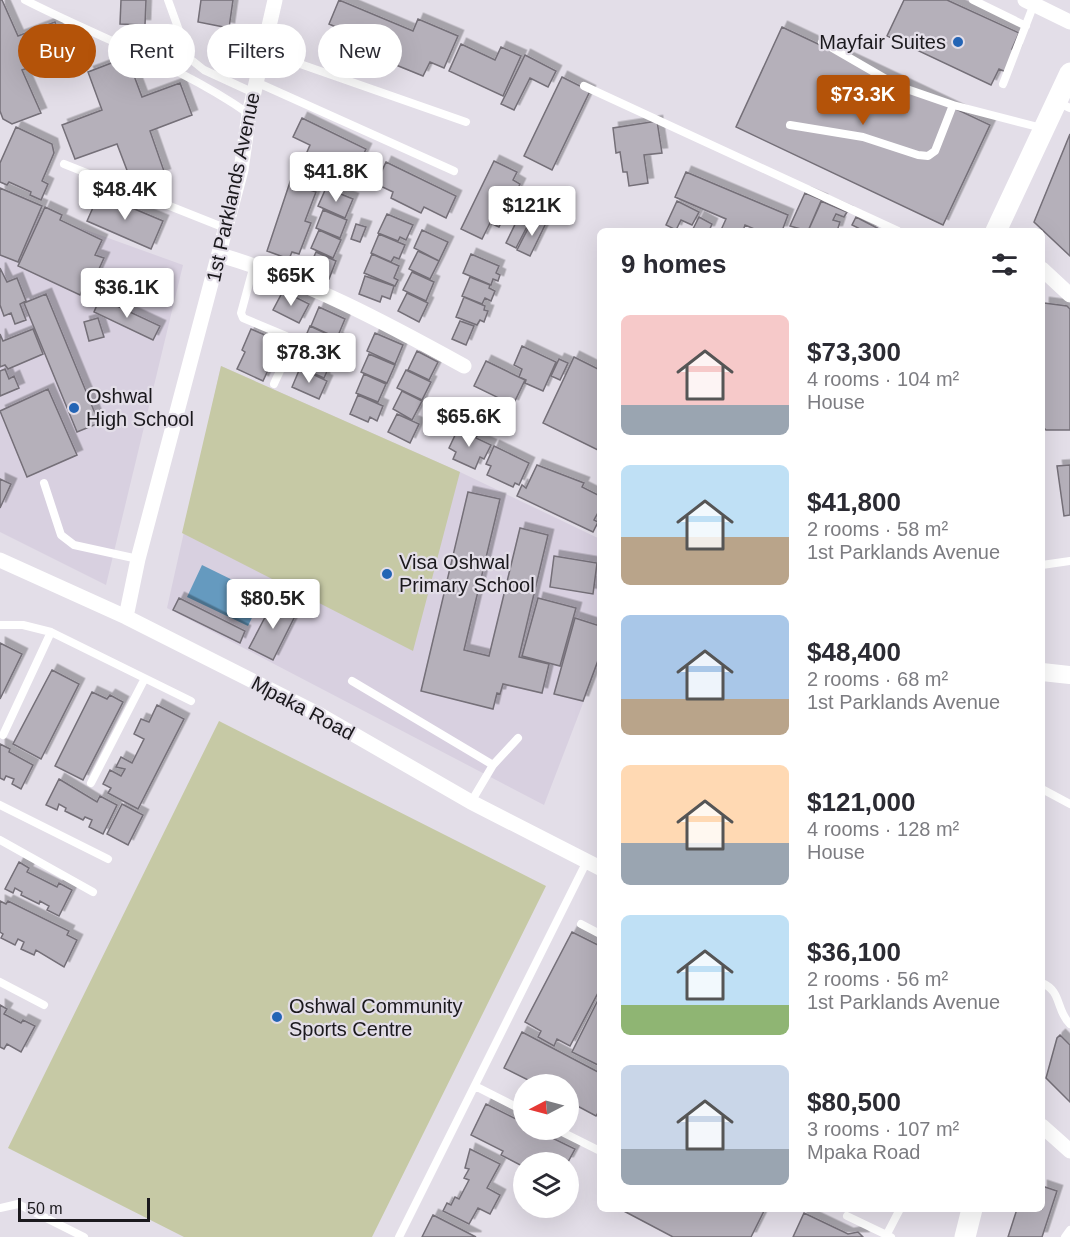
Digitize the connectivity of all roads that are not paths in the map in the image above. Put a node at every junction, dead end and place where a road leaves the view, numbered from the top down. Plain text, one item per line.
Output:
1 (25, 0) edge
2 (168, 0) edge
3 (275, 0) edge
4 (973, 0) edge
5 (1030, 2) edge
6 (1070, 21) edge
7 (269, 24) edge
8 (1026, 26) junction
9 (822, 42) dead end
10 (306, 66) edge
11 (1070, 73) edge
12 (257, 78) edge
13 (1003, 84) dead end
14 (584, 86) dead end
15 (255, 87) junction
16 (953, 105) junction
17 (1063, 105) edge
18 (249, 114) junction
19 (466, 122) dead end
20 (790, 125) dead end
21 (1044, 128) junction
22 (64, 164) dead end
23 (454, 171) dead end
24 (225, 228) junction
25 (892, 228) edge
26 (999, 228) edge
27 (220, 255) junction
28 (254, 265) junction
29 (1045, 272) edge
30 (1070, 295) edge
31 (464, 366) dead end
32 (274, 384) dead end
33 (44, 483) dead end
34 (138, 559) junction
35 (0, 560) edge
36 (1070, 561) edge
37 (1045, 565) edge
38 (126, 617) junction
39 (0, 625) edge
40 (51, 632) junction
41 (1045, 672) edge
42 (1070, 675) edge
43 (144, 680) junction
44 (352, 681) dead end
45 (191, 701) dead end
46 (3, 735) dead end
47 (518, 738) dead end
48 (493, 765) junction
49 (91, 783) dead end
50 (1045, 791) edge
51 (471, 802) junction
52 (1070, 804) edge
53 (0, 805) edge
54 (0, 840) edge
55 (108, 859) dead end
56 (593, 865) edge
57 (93, 892) dead end
58 (581, 924) dead end
59 (597, 932) edge
60 (0, 982) edge
61 (1045, 985) edge
62 (44, 1005) dead end
63 (1070, 1024) edge
64 (475, 1086) junction
65 (513, 1106) edge
66 (1045, 1129) edge
67 (577, 1140) edge
68 (597, 1150) edge
69 (1070, 1151) edge
70 (0, 1208) edge
71 (899, 1212) edge
72 (971, 1212) edge
73 (847, 1216) dead end
74 (1070, 1230) edge
75 (889, 1236) edge
76 (84, 1237) edge
77 (399, 1237) edge
78 (965, 1237) edge
79 (1065, 1237) edge

1 - 18 lane
2 - 15 lane
3 - 7 street, 1st Parklands Avenue
4 - 8 lane
5 - 6 street
5 - 8 lane
8 - 13 lane
9 - 16 lane
10 - 19 lane
11 - 17 main road
12 - 15 street, 1st Parklands Avenue
14 - 25 lane
15 - 18 street, 1st Parklands Avenue
15 - 23 lane
16 - 20 lane
16 - 21 lane
17 - 21 main road
18 - 24 street, 1st Parklands Avenue
21 - 26 main road
22 - 24 lane
24 - 27 street, 1st Parklands Avenue
27 - 28 street
27 - 34 street, 1st Parklands Avenue
28 - 31 street
28 - 32 lane
29 - 30 street
33 - 34 lane
34 - 38 street, 1st Parklands Avenue
35 - 38 street, Mpaka Road
36 - 37 lane
38 - 51 street, Mpaka Road
39 - 40 lane
40 - 43 lane
40 - 46 lane
41 - 42 street
43 - 45 lane
43 - 49 lane
44 - 48 lane
47 - 48 lane
48 - 51 lane
50 - 52 lane
51 - 56 street, Mpaka Road
53 - 55 lane
54 - 57 lane
56 - 64 lane
58 - 59 lane
60 - 62 lane
61 - 63 lane
64 - 65 lane
64 - 77 lane
66 - 69 street
67 - 68 lane
70 - 76 lane
71 - 75 lane
72 - 78 main road
73 - 75 lane
74 - 79 lane

